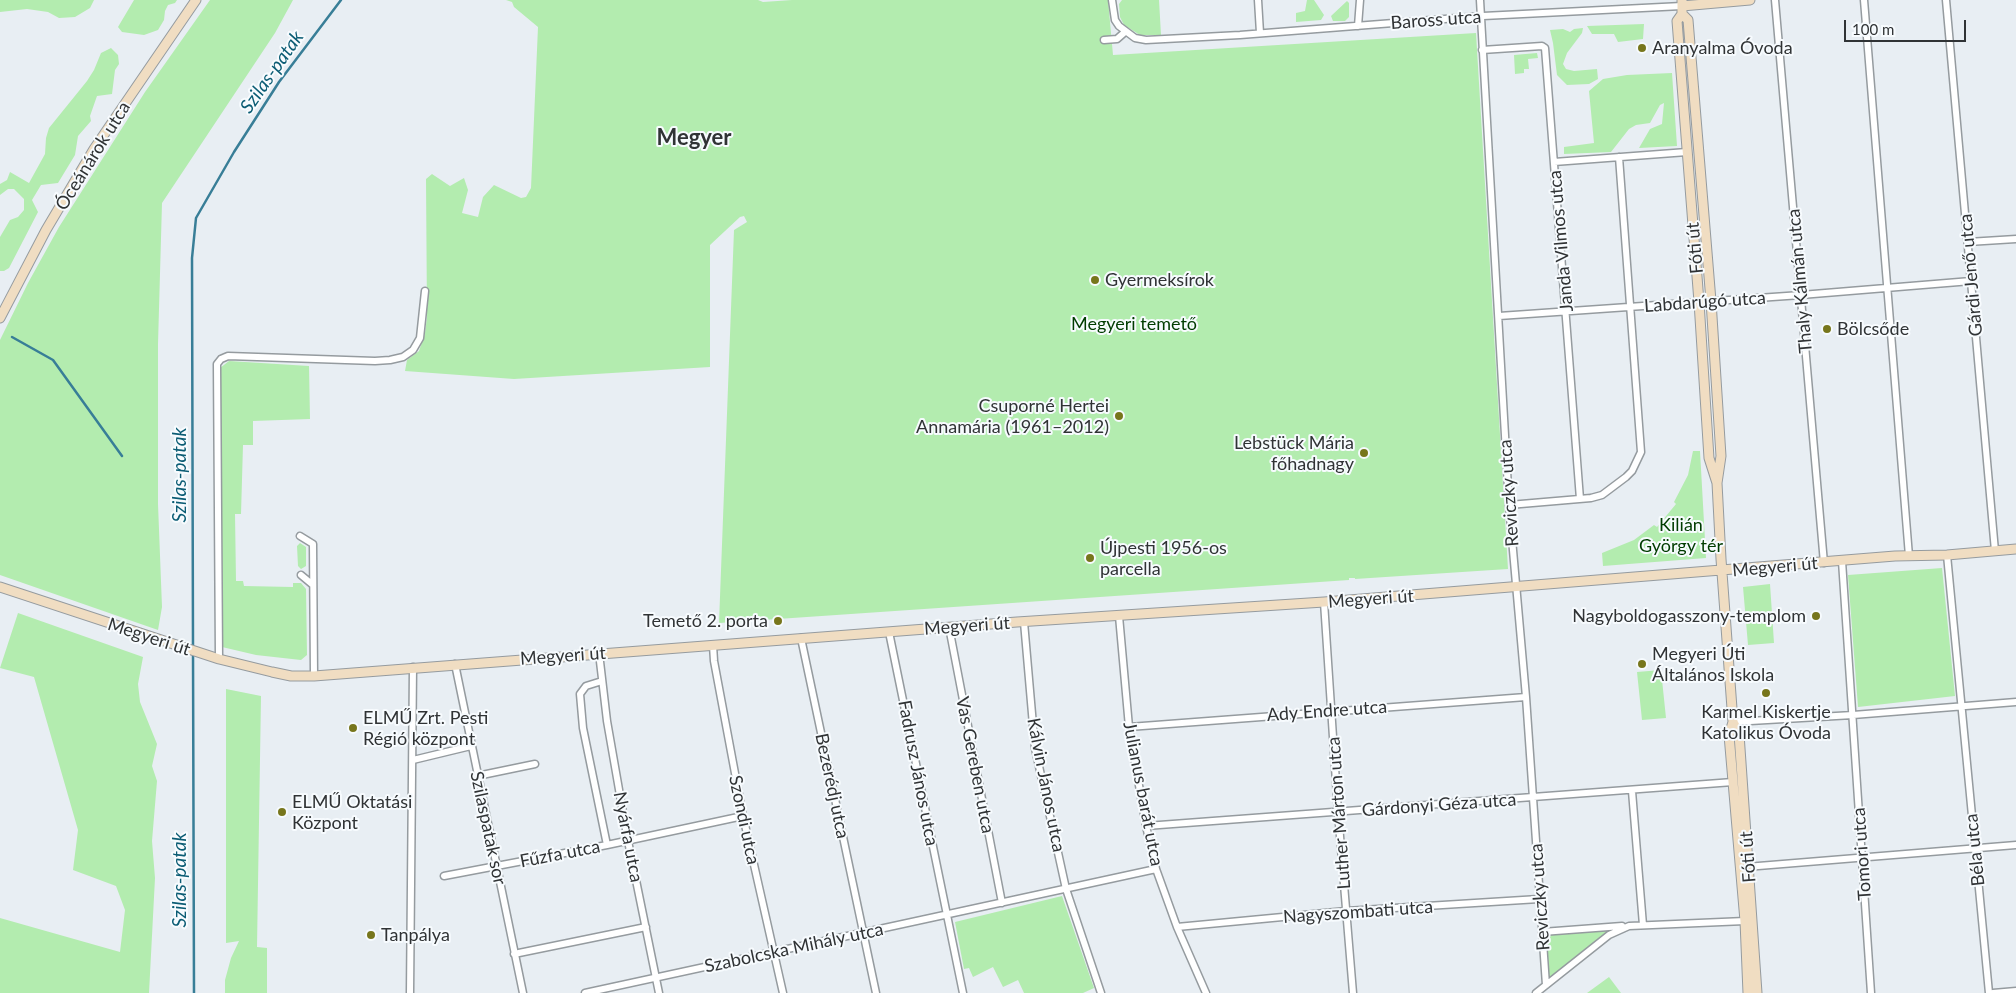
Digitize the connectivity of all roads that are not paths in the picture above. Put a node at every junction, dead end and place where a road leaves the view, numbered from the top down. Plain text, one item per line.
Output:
1 (196, 0) edge
2 (1112, 0) edge
3 (1258, 0) edge
4 (1360, 0) edge
5 (1480, 0) edge
6 (1750, 0) edge
7 (1776, 0) edge
8 (1864, 0) edge
9 (1946, 0) edge
10 (1682, 6) edge
11 (1480, 17) junction
12 (1358, 26) junction
13 (1125, 32) junction
14 (1260, 33) junction
15 (1104, 40) dead end
16 (1482, 50) junction
17 (1687, 152) junction
18 (1619, 157) junction
19 (1554, 162) junction
20 (2016, 239) edge
21 (1968, 242) junction
22 (1971, 281) junction
23 (1888, 287) junction
24 (425, 291) dead end
25 (1801, 295) junction
26 (1711, 301) junction
27 (1699, 302) junction
28 (1630, 307) junction
29 (1566, 311) junction
30 (1499, 316) junction
31 (0, 318) edge
32 (1717, 483) junction
33 (1580, 499) junction
34 (1509, 505) junction
35 (300, 536) dead end
36 (2016, 549) edge
37 (1995, 551) junction
38 (1947, 555) junction
39 (1909, 556) junction
40 (1842, 561) junction
41 (1824, 563) junction
42 (1722, 571) junction
43 (300, 575) dead end
44 (313, 585) junction
45 (0, 587) edge
46 (1515, 588) junction
47 (1324, 602) junction
48 (1119, 616) junction
49 (1024, 622) junction
50 (949, 627) junction
51 (889, 632) junction
52 (802, 638) junction
53 (713, 645) junction
54 (599, 653) junction
55 (215, 657) junction
56 (455, 664) junction
57 (413, 666) junction
58 (314, 676) junction
59 (602, 681) junction
60 (1526, 697) junction
61 (2016, 702) edge
62 (1961, 707) junction
63 (1332, 710) junction
64 (1853, 715) junction
65 (1733, 722) junction
66 (1129, 727) junction
67 (471, 746) junction
68 (414, 760) junction
69 (535, 764) dead end
70 (478, 776) junction
71 (1733, 782) junction
72 (1632, 790) junction
73 (1533, 798) junction
74 (1338, 812) junction
75 (743, 816) junction
76 (1146, 826) junction
77 (628, 841) junction
78 (607, 845) junction
79 (2016, 845) edge
80 (1975, 849) junction
81 (1863, 859) junction
82 (496, 866) junction
83 (1744, 867) junction
84 (1156, 868) junction
85 (444, 876) dead end
86 (1066, 889) junction
87 (1540, 899) junction
88 (1002, 903) junction
89 (1346, 912) junction
90 (946, 915) junction
91 (1745, 921) junction
92 (1643, 925) junction
93 (1629, 926) junction
94 (646, 927) junction
95 (1177, 927) junction
96 (1542, 932) junction
97 (862, 933) junction
98 (773, 952) junction
99 (514, 954) junction
100 (656, 978) junction
101 (1546, 985) junction
102 (2016, 991) edge
103 (410, 993) edge
104 (523, 993) edge
105 (585, 993) edge
106 (660, 993) edge
107 (783, 993) edge
108 (876, 993) edge
109 (962, 993) edge
110 (1100, 993) edge
111 (1206, 993) edge
112 (1353, 993) edge
113 (1536, 993) edge
114 (1748, 993) edge
115 (1757, 993) edge
116 (1871, 993) edge
117 (1989, 993) edge
118 (1993, 993) edge

1 - 31 street, Óceánárok utca
2 - 13 street
3 - 14 street
4 - 12 street
5 - 11 street, Reviczky utca
6 - 10 street, Baross utca
7 - 25 street, Thaly Kálmán utca
8 - 23 street
9 - 21 street, Gárdi Jenő utca
10 - 11 street, Baross utca
10 - 17 street, Fóti út
10 - 26 street, Fóti út
11 - 12 street, Baross utca
11 - 16 street, Reviczky utca
12 - 14 street, Baross utca
13 - 14 street, Baross utca
13 - 15 street
16 - 19 street, Janda Vilmos utca
16 - 30 street, Reviczky utca
17 - 18 street
17 - 27 street, Fóti út
18 - 19 street
18 - 28 street
19 - 29 street, Janda Vilmos utca
20 - 21 street
21 - 22 street, Gárdi Jenő utca
22 - 23 street, Labdarúgó utca
22 - 37 street, Gárdi Jenő utca
23 - 25 street, Labdarúgó utca
23 - 39 street
24 - 55 street
25 - 26 street, Labdarúgó utca
25 - 41 street, Thaly Kálmán utca
26 - 27 street, Labdarúgó utca
26 - 32 street, Fóti út
27 - 28 street, Labdarúgó utca
27 - 32 street, Fóti út
28 - 29 street, Labdarúgó utca
28 - 33 street
29 - 30 street, Labdarúgó utca
29 - 33 street, Janda Vilmos utca
30 - 34 street, Reviczky utca
32 - 42 street, Fóti út
33 - 34 street
34 - 46 street, Reviczky utca
35 - 44 street
36 - 37 street, Megyeri út
37 - 38 street, Megyeri út
38 - 39 street, Megyeri út
38 - 62 street, Béla utca
39 - 40 street, Megyeri út
40 - 41 street, Megyeri út
40 - 64 street, Tomori utca
41 - 42 street, Megyeri út
42 - 46 street, Megyeri út
42 - 65 street, Fóti út
43 - 44 street
44 - 58 street
45 - 55 street, Megyeri út
46 - 47 street, Megyeri út
46 - 60 street, Reviczky utca
47 - 48 street, Megyeri út
47 - 63 street, Luther Márton utca
48 - 49 street, Megyeri út
48 - 66 street, Julianus barát utca
49 - 50 street, Megyeri út
49 - 86 street, Kálvin János utca
50 - 51 street, Megyeri út
50 - 88 street, Vas Gereben utca
51 - 52 street, Megyeri út
51 - 90 street, Fadrusz János utca
52 - 53 street, Megyeri út
52 - 97 street, Bezerédj utca
53 - 54 street, Megyeri út
53 - 75 street, Szondi utca
54 - 56 street, Megyeri út
54 - 59 street, Nyárfa utca
55 - 58 street, Megyeri út
56 - 57 street, Megyeri út
56 - 67 street, Szilaspatak sor
57 - 58 street, Megyeri út
57 - 68 street
59 - 77 street, Nyárfa utca
59 - 78 street, Nyárfa utca
60 - 63 street, Ady Endre utca
60 - 73 street, Reviczky utca
61 - 62 street
62 - 64 street
62 - 80 street, Béla utca
63 - 66 street, Ady Endre utca
63 - 74 street, Luther Márton utca
64 - 65 street
64 - 81 street, Tomori utca
65 - 71 street, Fóti út
65 - 83 street, Fóti út
66 - 76 street, Julianus barát utca
67 - 68 street
67 - 70 street, Szilaspatak sor
68 - 103 street
69 - 70 street
70 - 82 street, Szilaspatak sor
71 - 72 street, Gárdonyi Géza utca
71 - 83 street, Fóti út
72 - 73 street, Gárdonyi Géza utca
72 - 92 street
73 - 74 street, Gárdonyi Géza utca
73 - 87 street, Reviczky utca
74 - 76 street, Gárdonyi Géza utca
74 - 89 street, Luther Márton utca
75 - 77 street, Fűzfa utca
75 - 98 street, Szondi utca
76 - 84 street, Julianus barát utca
77 - 78 street, Fűzfa utca
77 - 94 street, Nyárfa utca
78 - 82 street, Fűzfa utca
79 - 80 street
80 - 81 street
80 - 117 street, Béla utca
81 - 83 street
81 - 116 street, Tomori utca
82 - 85 street, Fűzfa utca
82 - 99 street, Szilaspatak sor
83 - 91 street, Fóti út
83 - 115 street, Fóti út
84 - 86 street
84 - 95 street, Julianus barát utca
86 - 88 street, Szabolcska Mihály utca
86 - 110 street, Kálvin János utca
87 - 89 street, Nagyszombati utca
87 - 96 street, Reviczky utca
88 - 90 street, Szabolcska Mihály utca
89 - 95 street, Nagyszombati utca
89 - 112 street, Luther Márton utca
90 - 97 street, Szabolcska Mihály utca
90 - 109 street, Fadrusz János utca
91 - 92 street
91 - 114 street, Fóti út
92 - 93 street
93 - 96 street
93 - 101 street
94 - 99 street
94 - 100 street, Nyárfa utca
95 - 111 street, Julianus barát utca
96 - 101 street, Reviczky utca
97 - 98 street, Szabolcska Mihály utca
97 - 108 street, Bezerédj utca
98 - 100 street, Szabolcska Mihály utca
98 - 107 street, Szondi utca
99 - 104 street, Szilaspatak sor
100 - 105 street, Szabolcska Mihály utca
100 - 106 street, Nyárfa utca
101 - 113 street
102 - 118 street

